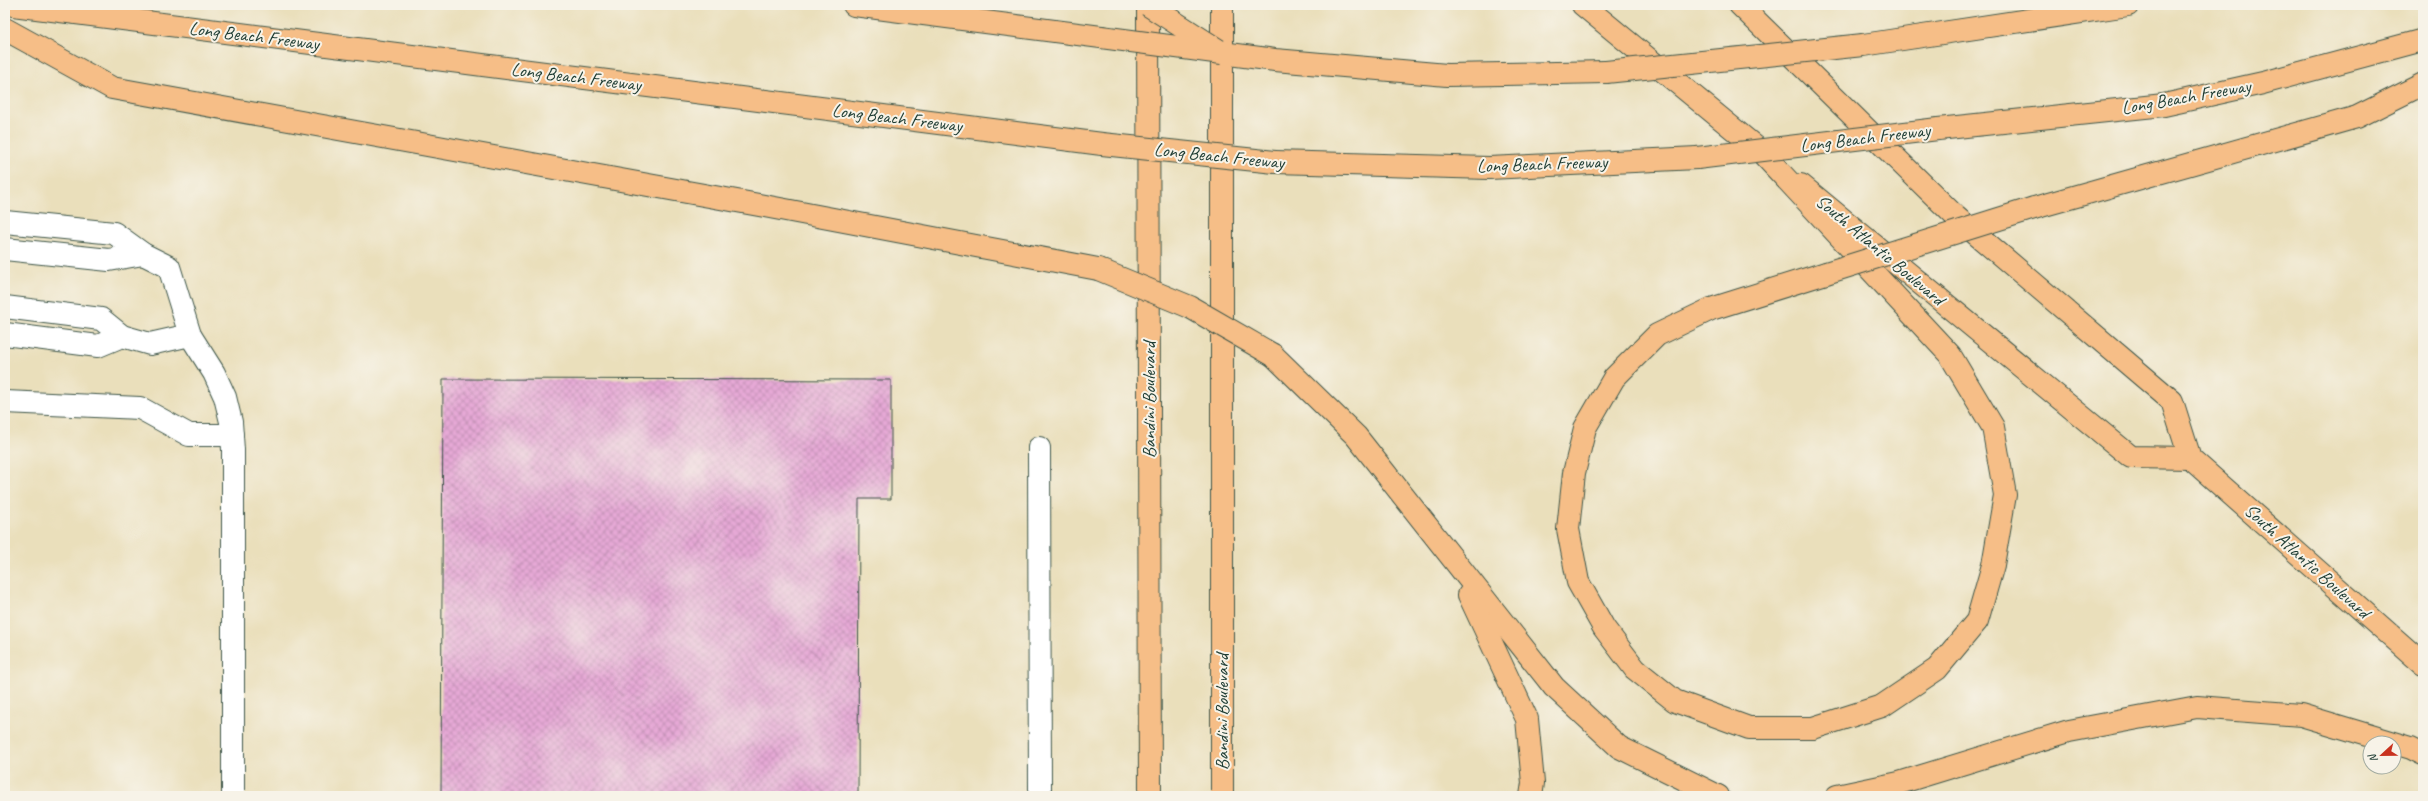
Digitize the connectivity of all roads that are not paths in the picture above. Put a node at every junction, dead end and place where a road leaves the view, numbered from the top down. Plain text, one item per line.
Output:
1 (13, 5) edge
2 (854, 5) edge
3 (1148, 5) edge
4 (1222, 5) edge
5 (1582, 5) edge
6 (1740, 5) edge
7 (2128, 5) edge
8 (5, 29) edge
9 (2423, 40) edge
10 (1222, 53) junction
11 (2423, 84) edge
12 (1763, 154) junction
13 (5, 222) edge
14 (5, 249) edge
15 (143, 254) junction
16 (5, 307) edge
17 (5, 334) edge
18 (190, 335) junction
19 (122, 336) junction
20 (5, 402) edge
21 (232, 435) junction
22 (1039, 448) dead end
23 (2190, 458) junction
24 (1456, 564) junction
25 (2423, 664) edge
26 (2423, 754) edge
27 (233, 796) edge
28 (1040, 796) edge
29 (1150, 796) edge
30 (1222, 796) edge
31 (1531, 796) edge
32 (1718, 796) edge
33 (1837, 796) edge

1 - 9 main road, Long Beach Freeway, bridge
2 - 10 main road, bridge
3 - 10 main road, bridge
3 - 29 main road, Bandini Boulevard
4 - 30 main road, Bandini Boulevard
5 - 12 main road, South Atlantic Boulevard
6 - 23 main road
7 - 10 main road, bridge
8 - 24 main road, bridge
11 - 12 main road, bridge
12 - 23 main road, South Atlantic Boulevard
13 - 15 lane
14 - 15 lane
15 - 18 lane
16 - 19 lane
17 - 19 lane
18 - 19 lane
18 - 21 lane
20 - 21 lane
21 - 27 lane
22 - 28 lane
23 - 25 main road, South Atlantic Boulevard
24 - 31 main road
24 - 32 main road
26 - 33 main road

